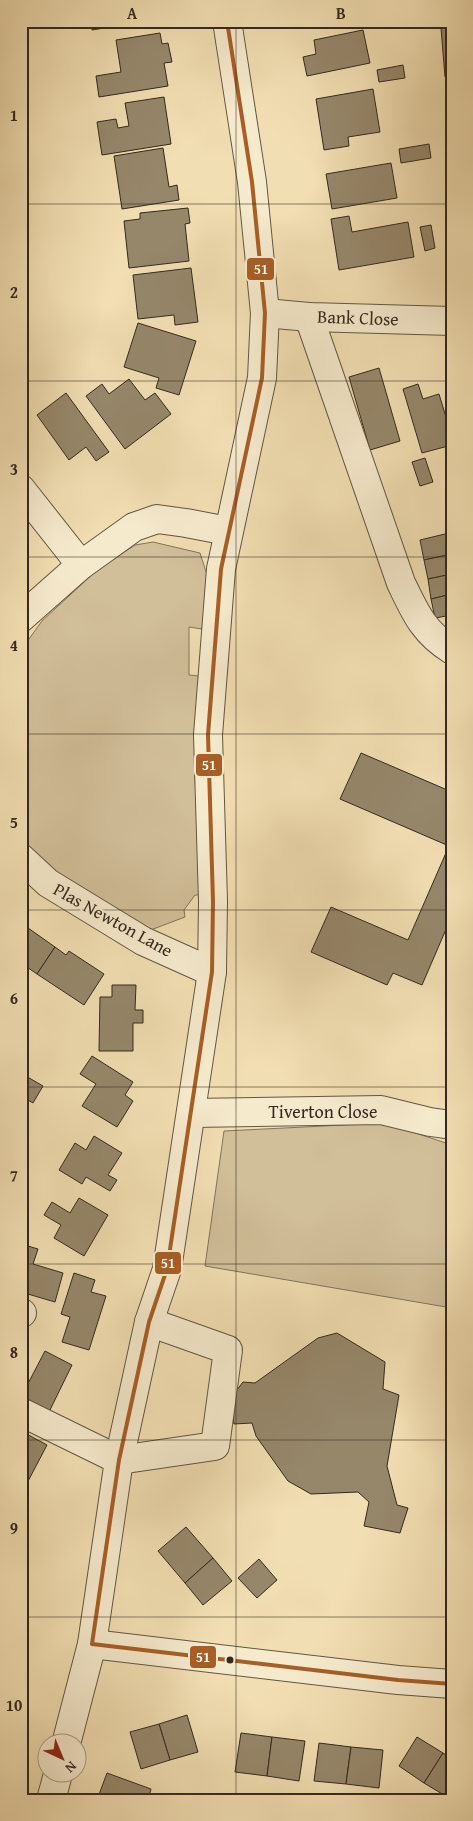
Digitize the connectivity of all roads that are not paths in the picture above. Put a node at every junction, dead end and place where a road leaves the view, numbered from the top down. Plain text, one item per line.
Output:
1 (227, 21) edge
2 (265, 313) junction
3 (309, 317) junction
4 (452, 321) edge
5 (21, 489) edge
6 (228, 531) junction
7 (81, 564) junction
8 (21, 618) edge
9 (452, 650) edge
10 (21, 858) edge
11 (212, 972) junction
12 (192, 1113) junction
13 (452, 1125) edge
14 (149, 1322) junction
15 (21, 1412) edge
16 (119, 1460) junction
17 (92, 1644) junction
18 (452, 1684) edge
19 (69, 1734) edge
20 (55, 1784) edge
21 (51, 1800) edge

1 - 2 street
2 - 3 street, Bank Close
2 - 6 street
3 - 4 street, Bank Close
3 - 9 street
5 - 7 street
6 - 7 street
6 - 11 street
7 - 8 street
10 - 11 street, Plas Newton Lane
11 - 12 street
12 - 13 street, Tiverton Close
12 - 14 street
14 - 16 street
14 - 16 street
15 - 16 street
16 - 17 street
17 - 18 street
17 - 19 street
20 - 21 street

